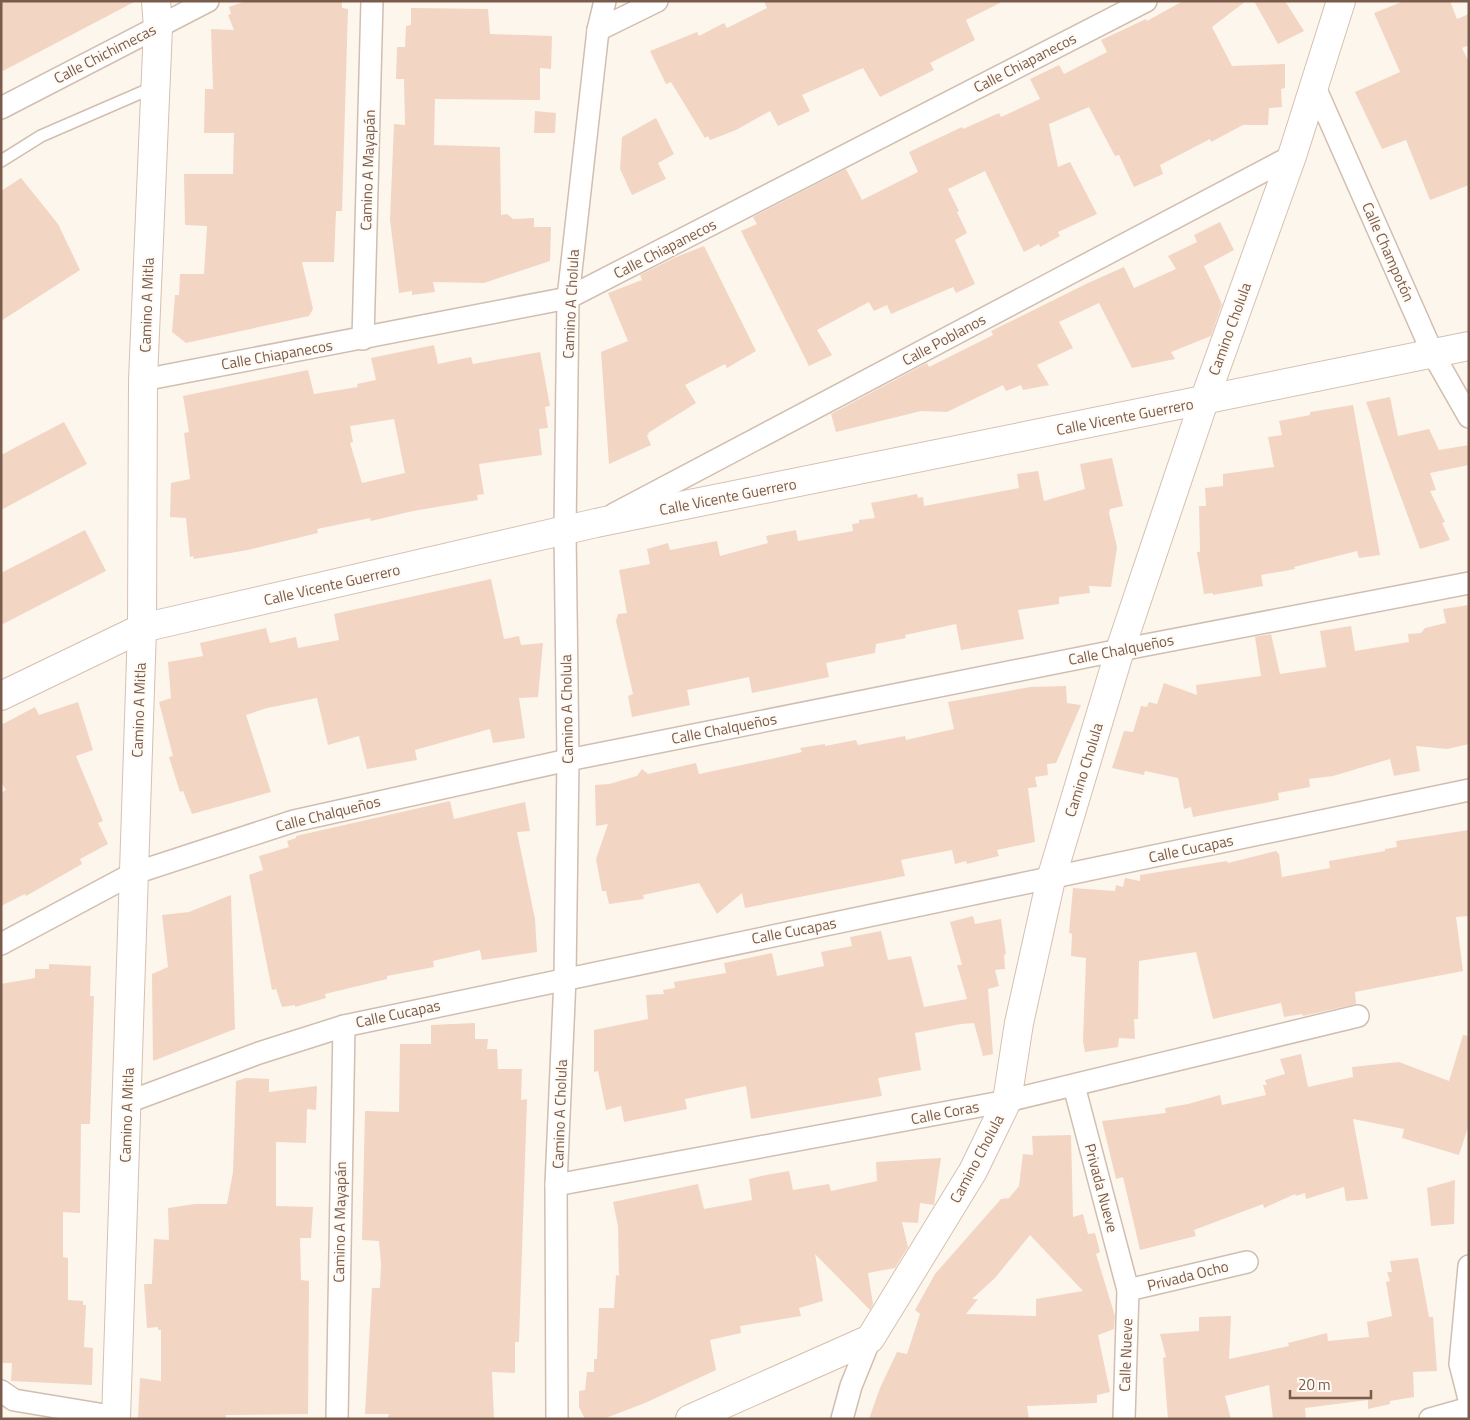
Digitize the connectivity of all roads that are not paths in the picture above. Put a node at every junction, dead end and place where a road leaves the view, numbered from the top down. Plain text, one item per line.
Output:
1 (208, 1) edge
2 (372, 1) edge
3 (605, 1) edge
4 (657, 1) edge
5 (1146, 1) edge
6 (1342, 1) edge
7 (157, 14) edge
8 (598, 30) junction
9 (1314, 85) junction
10 (156, 87) junction
11 (1, 108) edge
12 (1292, 156) junction
13 (1, 161) edge
14 (568, 298) junction
15 (363, 340) junction
16 (1469, 346) edge
17 (1433, 354) junction
18 (144, 380) junction
19 (1204, 401) junction
20 (1469, 417) edge
21 (596, 523) junction
22 (565, 532) junction
23 (1469, 583) edge
24 (142, 628) junction
25 (1120, 650) junction
26 (1, 696) edge
27 (568, 760) junction
28 (1469, 790) edge
29 (132, 874) junction
30 (1051, 879) junction
31 (1, 944) edge
32 (565, 978) junction
33 (1358, 1016) dead end
34 (344, 1026) junction
35 (1074, 1086) junction
36 (1007, 1101) junction
37 (128, 1102) junction
38 (556, 1185) junction
39 (1247, 1262) dead end
40 (1469, 1266) edge
41 (1128, 1290) junction
42 (870, 1339) junction
43 (1, 1391) edge
44 (1469, 1399) edge
45 (1469, 1408) edge
46 (116, 1418) edge
47 (336, 1419) edge
48 (557, 1419) edge
49 (690, 1419) edge
50 (842, 1419) edge
51 (1124, 1419) edge
52 (1430, 1419) edge

1 - 7 street, Calle Chichimecas
2 - 15 street, Camino A Mayapán
3 - 8 street, Camino A Cholula
4 - 8 street
5 - 14 street, Calle Chiapanecos
6 - 9 street, Camino Cholula
7 - 10 street, Camino A Mitla
7 - 11 street, Calle Chichimecas
8 - 14 street, Camino A Cholula
9 - 12 street, Camino Cholula
9 - 17 street, Calle Champotón
10 - 13 lane
10 - 18 street, Camino A Mitla
12 - 19 street, Camino Cholula
12 - 21 street, Calle Poblanos
14 - 15 street, Calle Chiapanecos
14 - 22 street, Camino A Cholula
15 - 18 street, Calle Chiapanecos
16 - 17 street, Calle Vicente Guerrero
17 - 19 street, Calle Vicente Guerrero
17 - 20 street, Calle Champotón
18 - 24 street, Camino A Mitla
19 - 21 street, Calle Vicente Guerrero
19 - 25 street, Camino Cholula
21 - 22 street, Calle Vicente Guerrero
22 - 24 street, Calle Vicente Guerrero
22 - 27 street, Camino A Cholula
23 - 25 street, Calle Chalqueños
24 - 26 street, Calle Vicente Guerrero
24 - 29 street, Camino A Mitla
25 - 27 street, Calle Chalqueños
25 - 30 street, Camino Cholula
27 - 29 street, Calle Chalqueños
27 - 32 street, Camino A Cholula
28 - 30 street, Calle Cucapas
29 - 31 street, Calle Chalqueños
29 - 37 street, Camino A Mitla
30 - 32 street, Calle Cucapas
30 - 36 street, Camino Cholula
32 - 34 street, Calle Cucapas
32 - 38 street, Camino A Cholula
33 - 35 street, Calle Coras
34 - 37 street, Calle Cucapas
34 - 47 street, Camino A Mayapán
35 - 36 street, Calle Coras
35 - 41 street, Privada Nueve
36 - 38 street, Calle Coras
36 - 42 street, Camino Cholula
37 - 46 street, Camino A Mitla
38 - 48 street, Camino A Cholula
39 - 41 street, Privada Ocho
40 - 44 street
41 - 51 street, Calle Nueve
42 - 49 street
42 - 50 street
43 - 46 street
45 - 52 street

